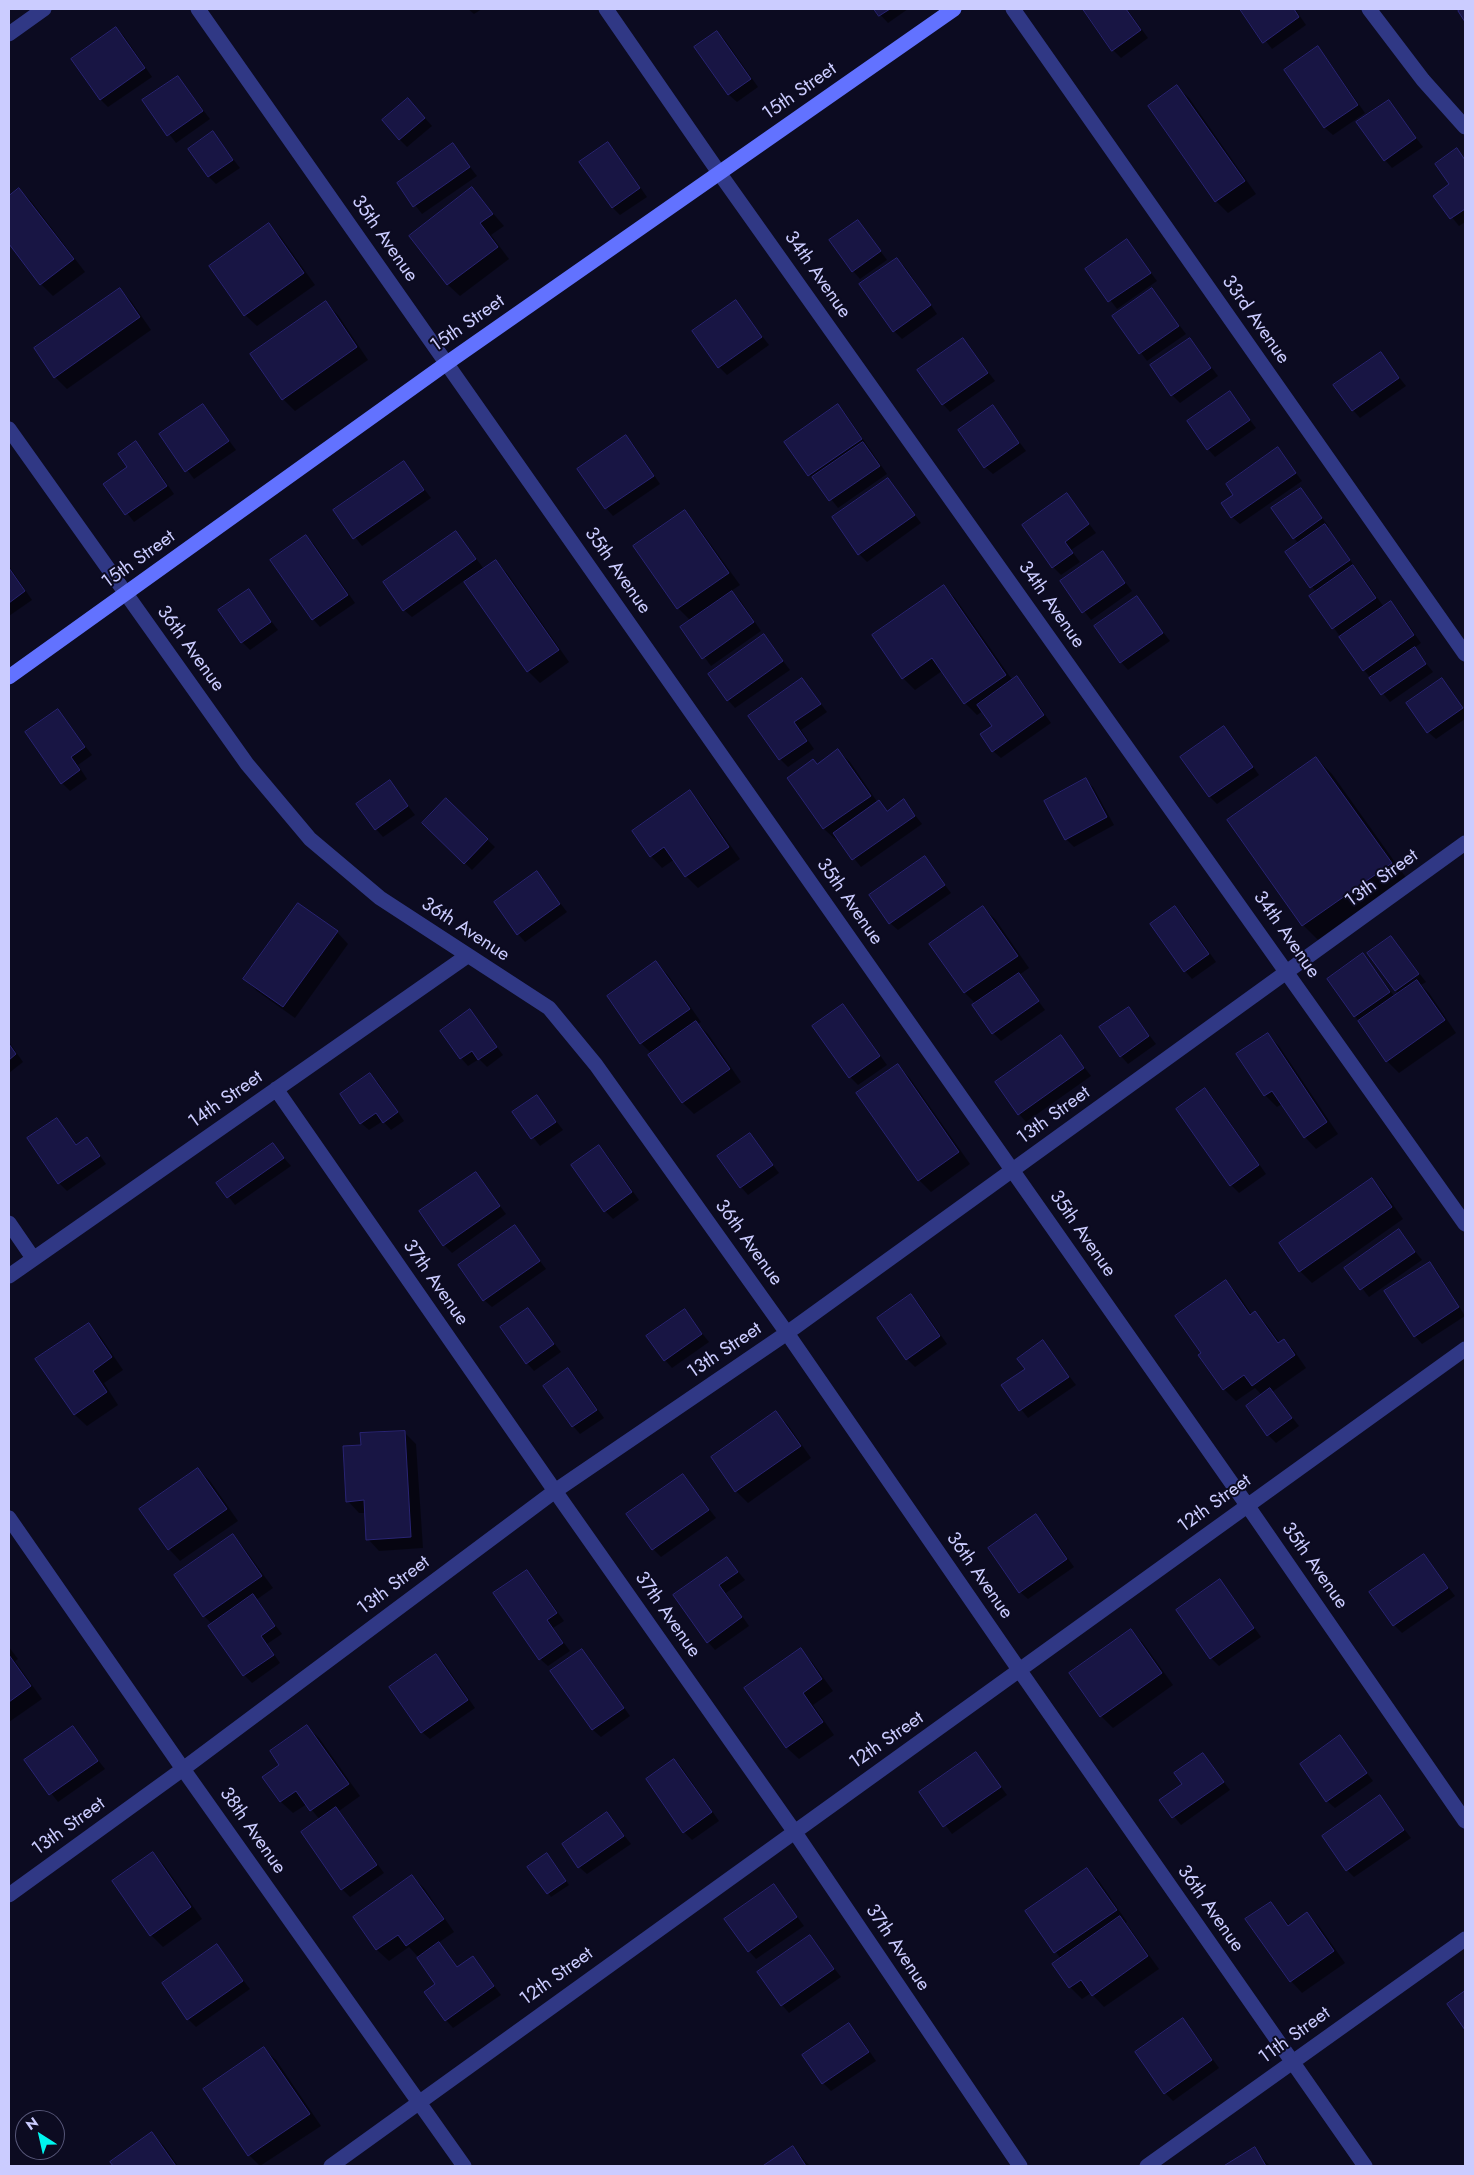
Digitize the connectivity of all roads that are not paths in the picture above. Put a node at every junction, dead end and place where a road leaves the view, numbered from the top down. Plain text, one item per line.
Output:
1 (44, 9) edge
2 (198, 9) edge
3 (606, 9) edge
4 (954, 9) edge
5 (1012, 9) edge
6 (1369, 9) edge
7 (9, 34) edge
8 (1465, 127) edge
9 (720, 174) junction
10 (447, 363) junction
11 (9, 429) edge
12 (126, 594) junction
13 (1465, 654) edge
14 (9, 677) edge
15 (1465, 843) edge
16 (466, 956) junction
17 (1288, 972) junction
18 (276, 1089) junction
19 (1012, 1170) junction
20 (9, 1223) edge
21 (1465, 1224) edge
22 (33, 1258) junction
23 (9, 1276) edge
24 (787, 1333) junction
25 (1465, 1348) edge
26 (555, 1491) junction
27 (1247, 1505) junction
28 (9, 1518) edge
29 (1020, 1671) junction
30 (183, 1769) junction
31 (1465, 1821) edge
32 (794, 1831) junction
33 (9, 1895) edge
34 (1465, 1939) edge
35 (1293, 2062) junction
36 (420, 2102) junction
37 (331, 2166) edge
38 (464, 2166) edge
39 (1020, 2166) edge
40 (1148, 2166) edge
41 (1365, 2166) edge

1 - 7 street
2 - 10 street, 35th Avenue
3 - 9 street, 34th Avenue
4 - 9 street, 15th Street
5 - 13 street, 33rd Avenue
6 - 8 street
9 - 10 street, 15th Street
9 - 17 street, 34th Avenue
10 - 12 street, 15th Street
10 - 19 street, 35th Avenue
11 - 12 street, 36th Avenue
12 - 14 street, 15th Street
12 - 16 street, 36th Avenue
15 - 17 street, 13th Street
16 - 18 street, 14th Street
16 - 24 street, 36th Avenue
17 - 19 street, 13th Street
17 - 21 street, 34th Avenue
18 - 22 street, 14th Street
18 - 26 street, 37th Avenue
19 - 24 street, 13th Street
19 - 27 street, 35th Avenue
20 - 22 street
22 - 23 street, 14th Street
24 - 26 street, 13th Street
24 - 29 street, 36th Avenue
25 - 27 street, 12th Street
26 - 30 street, 13th Street
26 - 32 street, 37th Avenue
27 - 29 street, 12th Street
27 - 31 street, 35th Avenue
28 - 30 street, 38th Avenue
29 - 32 street, 12th Street
29 - 35 street, 36th Avenue
30 - 33 street, 13th Street
30 - 36 street, 38th Avenue
32 - 36 street, 12th Street
32 - 39 street, 37th Avenue
34 - 35 street, 11th Street
35 - 40 street, 11th Street
35 - 41 street, 36th Avenue
36 - 37 street, 12th Street
36 - 38 street, 38th Avenue

